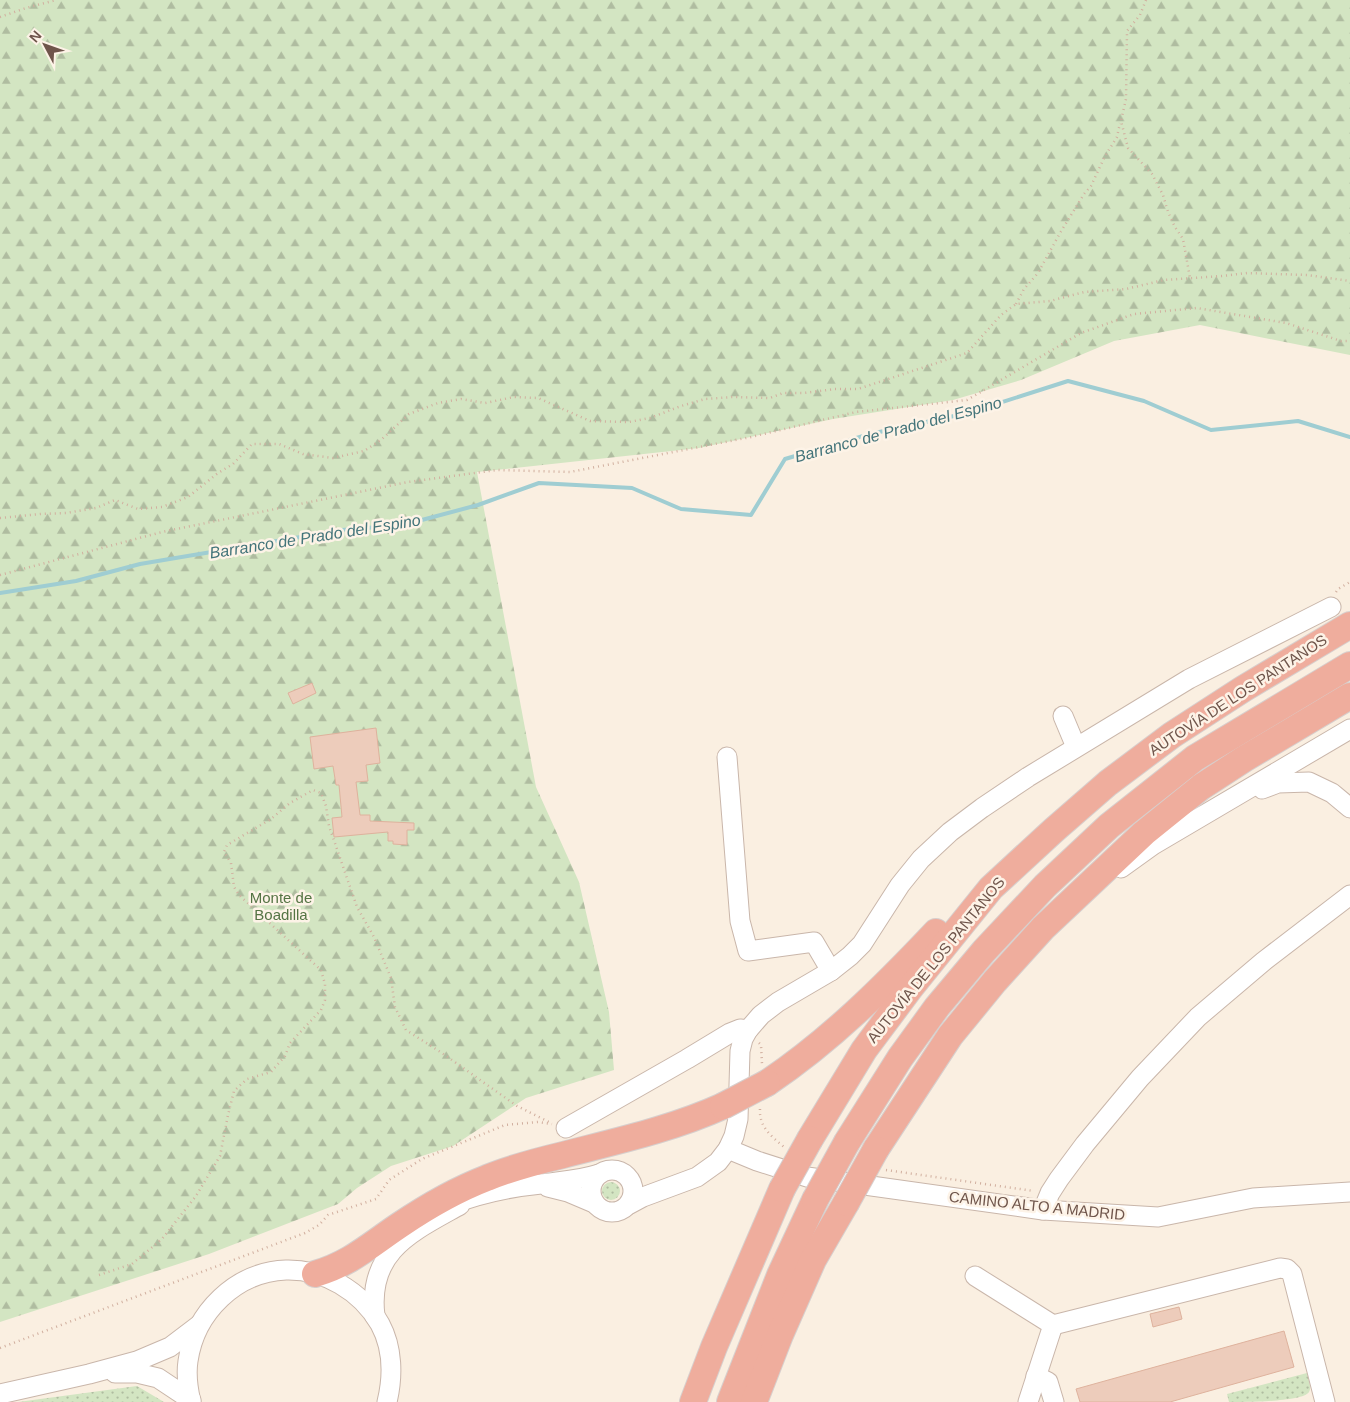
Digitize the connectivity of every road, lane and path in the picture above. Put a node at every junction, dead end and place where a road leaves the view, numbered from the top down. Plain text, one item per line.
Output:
1 (56, 0) edge
2 (1146, 0) edge
3 (0, 17) edge
4 (1121, 121) junction
5 (1191, 278) junction
6 (1350, 281) edge
7 (1016, 304) junction
8 (1350, 341) edge
9 (0, 518) edge
10 (0, 575) edge
11 (1341, 616) edge
12 (1350, 665) edge
13 (1350, 696) edge
14 (1063, 716) dead end
15 (1350, 729) edge
16 (1076, 747) junction
17 (727, 757) dead end
18 (1219, 807) junction
19 (1350, 808) edge
20 (991, 888) junction
21 (1350, 895) edge
22 (1043, 928) junction
23 (831, 971) junction
24 (748, 1030) junction
25 (566, 1128) dead end
26 (728, 1149) junction
27 (599, 1174) junction
28 (629, 1178) junction
29 (686, 1181) junction
30 (532, 1185) junction
31 (1350, 1192) edge
32 (475, 1198) junction
33 (594, 1203) junction
34 (846, 1203) junction
35 (630, 1204) junction
36 (1043, 1210) junction
37 (358, 1254) junction
38 (315, 1274) junction
39 (100, 1275) dead end
40 (975, 1276) dead end
41 (375, 1316) junction
42 (199, 1325) junction
43 (1053, 1325) junction
44 (0, 1348) edge
45 (89, 1374) junction
46 (1036, 1376) junction
47 (0, 1394) edge
48 (191, 1401) edge
49 (388, 1402) edge
50 (693, 1402) edge
51 (730, 1402) edge
52 (754, 1402) edge
53 (769, 1402) edge
54 (1028, 1402) edge
55 (1054, 1402) edge
56 (1325, 1402) edge

1 - 3 path
2 - 4 path
4 - 5 path
4 - 7 path
5 - 6 path
5 - 7 path
7 - 9 path
8 - 10 path
11 - 16 street
11 - 20 highway, AUTOVÍA DE LOS PANTANOS
12 - 51 highway, AUTOVÍA DE LOS PANTANOS, bridge
13 - 22 highway
14 - 16 street
15 - 18 street
16 - 23 street
17 - 23 street
18 - 19 street
18 - 22 street
20 - 37 highway, bridge
20 - 50 highway, AUTOVÍA DE LOS PANTANOS, bridge
21 - 36 street
22 - 34 highway, bridge
23 - 24 street
24 - 25 street
24 - 26 street
26 - 29 street
26 - 36 street, CAMINO ALTO A MADRID
27 - 28 street
27 - 30 street
27 - 33 street
28 - 29 street
28 - 35 street
29 - 35 street
30 - 32 street
30 - 33 street
31 - 36 street, CAMINO ALTO A MADRID
32 - 37 street
32 - 41 street
33 - 35 street
34 - 52 highway
34 - 53 highway
37 - 38 highway
38 - 41 street
38 - 42 street
39 - 44 path
40 - 43 street
41 - 49 street
42 - 45 street
42 - 48 street
43 - 46 street
43 - 56 street
45 - 47 street
45 - 48 street
46 - 54 street
46 - 55 street

